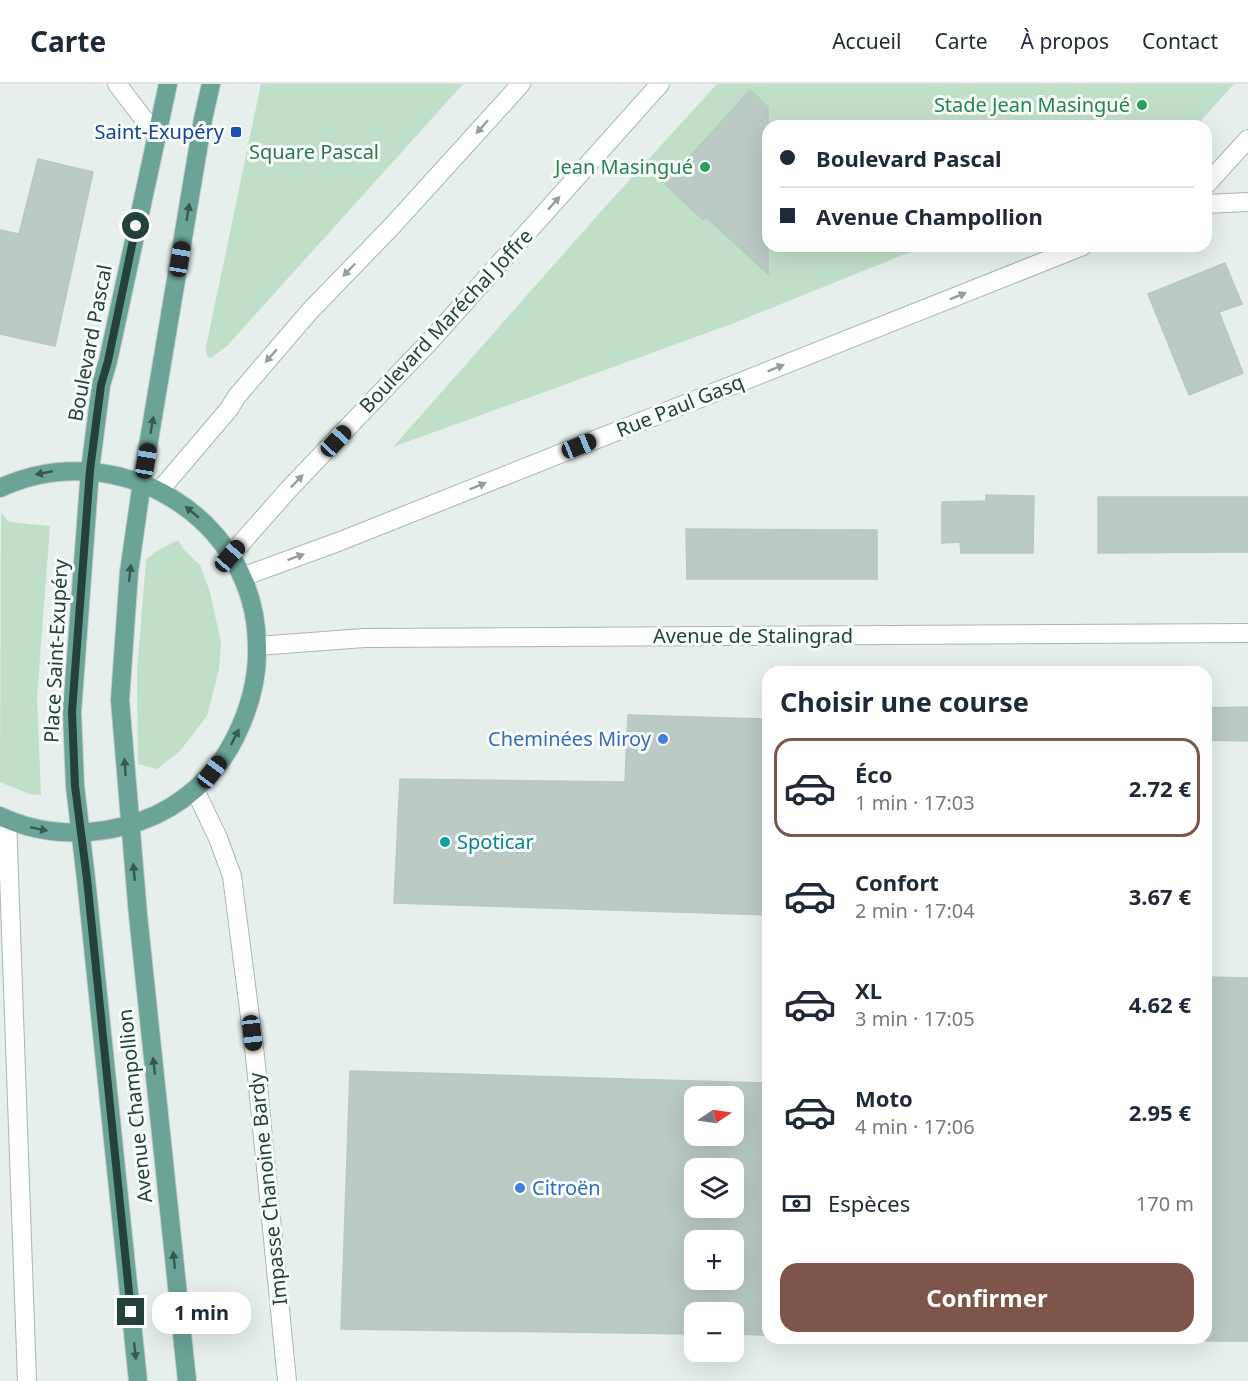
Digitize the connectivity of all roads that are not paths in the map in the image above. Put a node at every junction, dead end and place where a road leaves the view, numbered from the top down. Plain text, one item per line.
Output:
1 (117, 84) edge
2 (168, 84) edge
3 (212, 84) edge
4 (521, 84) edge
5 (660, 84) edge
6 (156, 135) junction
7 (1248, 139) edge
8 (1212, 178) edge
9 (1248, 202) edge
10 (1212, 204) edge
11 (1068, 252) edge
12 (90, 470) junction
13 (142, 482) junction
14 (0, 488) edge
15 (160, 490) junction
16 (230, 556) junction
17 (242, 577) junction
18 (1248, 633) edge
19 (257, 646) junction
20 (195, 790) junction
21 (4, 818) edge
22 (129, 825) junction
23 (80, 834) junction
24 (27, 1381) edge
25 (138, 1381) edge
26 (187, 1381) edge
27 (287, 1381) edge

1 - 6 street
2 - 6 main road, Boulevard Pascal
13 -> 3 main road
4 -> 15 street
16 -> 5 street, Boulevard Maréchal Joffre
6 - 12 main road, Boulevard Pascal
7 - 8 street
9 - 10 street
17 -> 11 street, Rue Paul Gasq
12 - 13 main road
12 -> 14 main road
12 - 23 main road, Place Saint-Exupéry
13 - 15 main road
22 -> 13 main road
16 -> 15 main road
16 - 17 main road
17 - 19 main road
18 - 19 street, Avenue de Stalingrad
20 -> 19 main road
20 - 22 main road
20 - 27 street, Impasse Chanoine Bardy
21 -> 23 main road
21 - 24 street
22 - 23 main road
26 -> 22 main road, Avenue Champollion
23 -> 25 main road, Avenue Champollion

